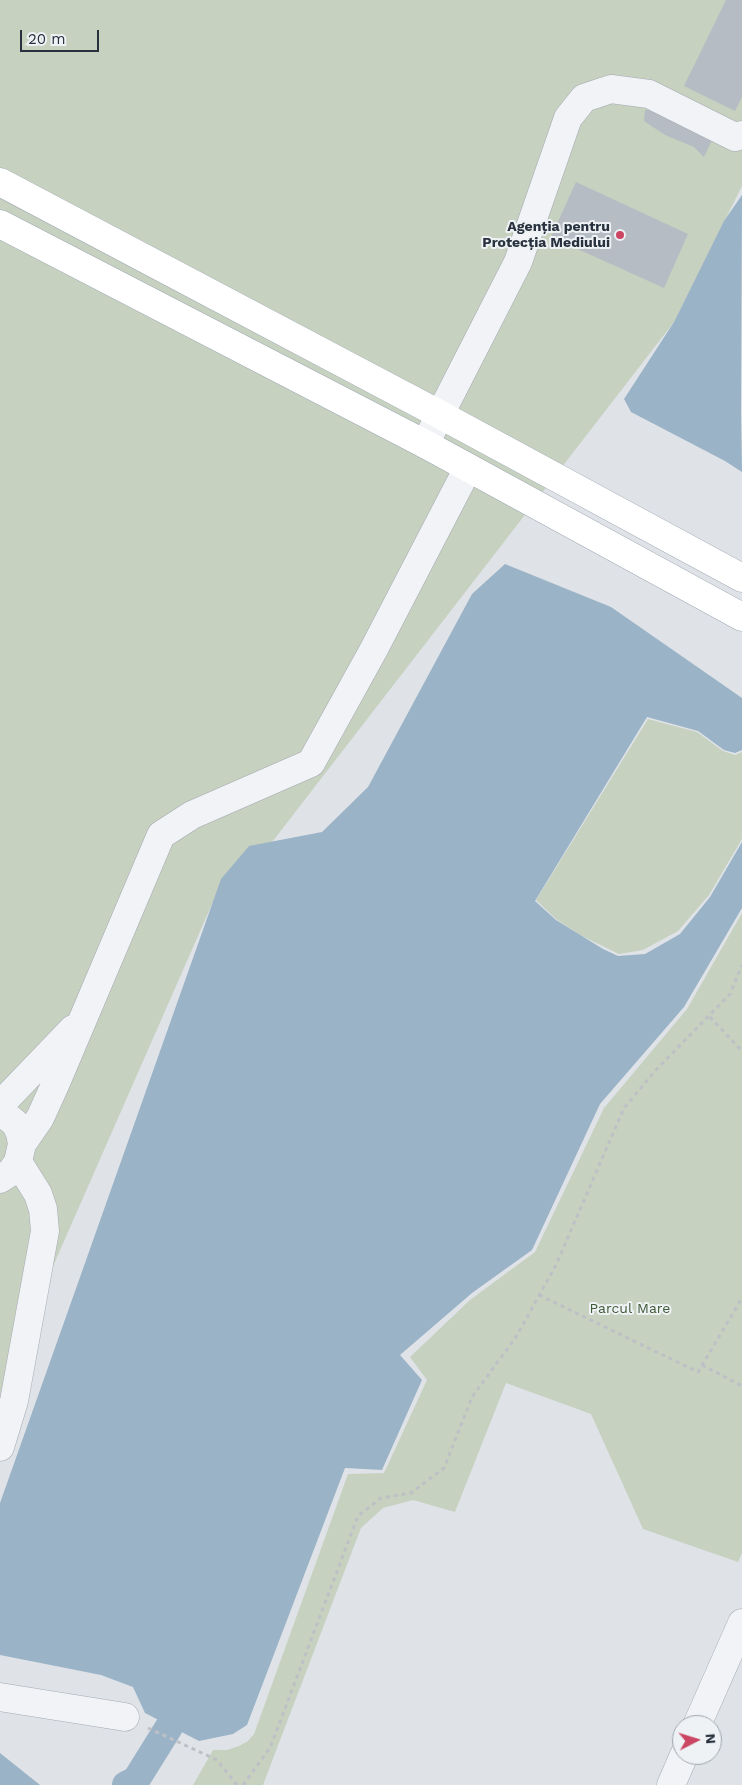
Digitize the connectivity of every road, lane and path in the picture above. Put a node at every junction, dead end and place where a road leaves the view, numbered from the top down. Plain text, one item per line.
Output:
1 (742, 135) edge
2 (0, 182) edge
3 (0, 224) edge
4 (439, 414) junction
5 (425, 444) junction
6 (468, 468) junction
7 (742, 578) edge
8 (742, 617) edge
9 (742, 965) edge
10 (710, 1016) junction
11 (81, 1021) junction
12 (742, 1051) edge
13 (0, 1105) edge
14 (0, 1111) edge
15 (13, 1161) edge
16 (539, 1295) junction
17 (742, 1298) edge
18 (702, 1364) junction
19 (742, 1386) edge
20 (0, 1447) edge
21 (742, 1623) edge
22 (0, 1697) edge
23 (701, 1715) edge
24 (125, 1717) joint
25 (680, 1765) edge
26 (237, 1785) edge
27 (243, 1785) edge
28 (671, 1785) edge

1 - 4 street
2 - 4 main road
3 - 5 main road
4 - 5 street
4 - 7 main road
5 - 6 main road
6 - 8 main road
6 - 11 street
9 - 10 path
10 - 12 path
10 - 16 path
11 - 13 street
11 - 15 street
14 - 15 street
15 - 20 street
16 - 18 path
16 - 27 path
17 - 18 path
18 - 19 path
21 - 23 street
22 - 24 street
24 - 26 path
25 - 28 street

